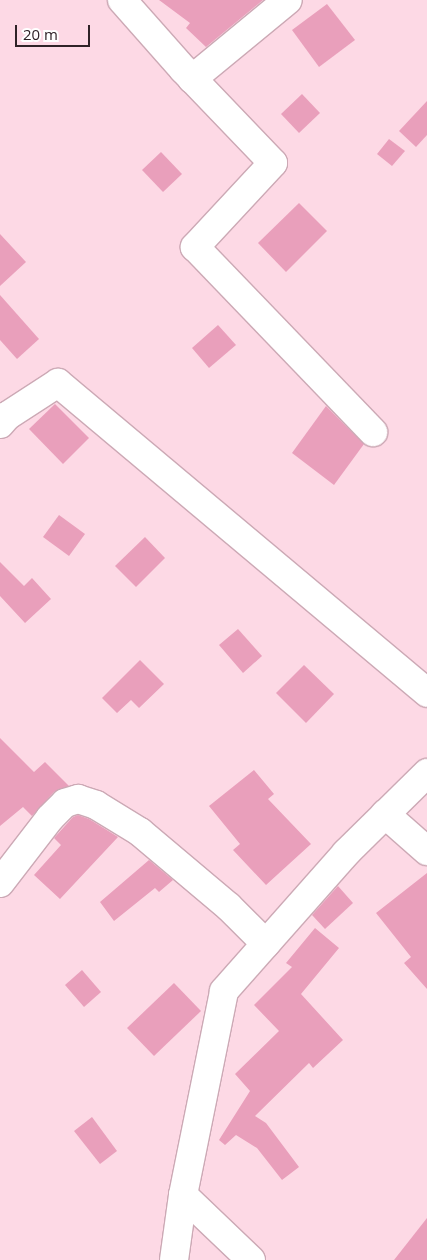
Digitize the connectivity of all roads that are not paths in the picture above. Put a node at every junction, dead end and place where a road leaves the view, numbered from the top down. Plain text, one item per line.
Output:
1 (122, 0) edge
2 (288, 0) edge
3 (192, 79) junction
4 (2, 417) edge
5 (373, 432) dead end
6 (427, 692) edge
7 (427, 773) edge
8 (385, 814) junction
9 (427, 851) edge
10 (0, 883) edge
11 (266, 944) junction
12 (183, 1195) junction
13 (174, 1260) edge
14 (251, 1260) edge

1 - 3 street
2 - 3 street
3 - 5 street
4 - 6 street
7 - 8 street
8 - 9 street
8 - 11 street
10 - 11 street
11 - 12 street
12 - 13 street
12 - 14 street

